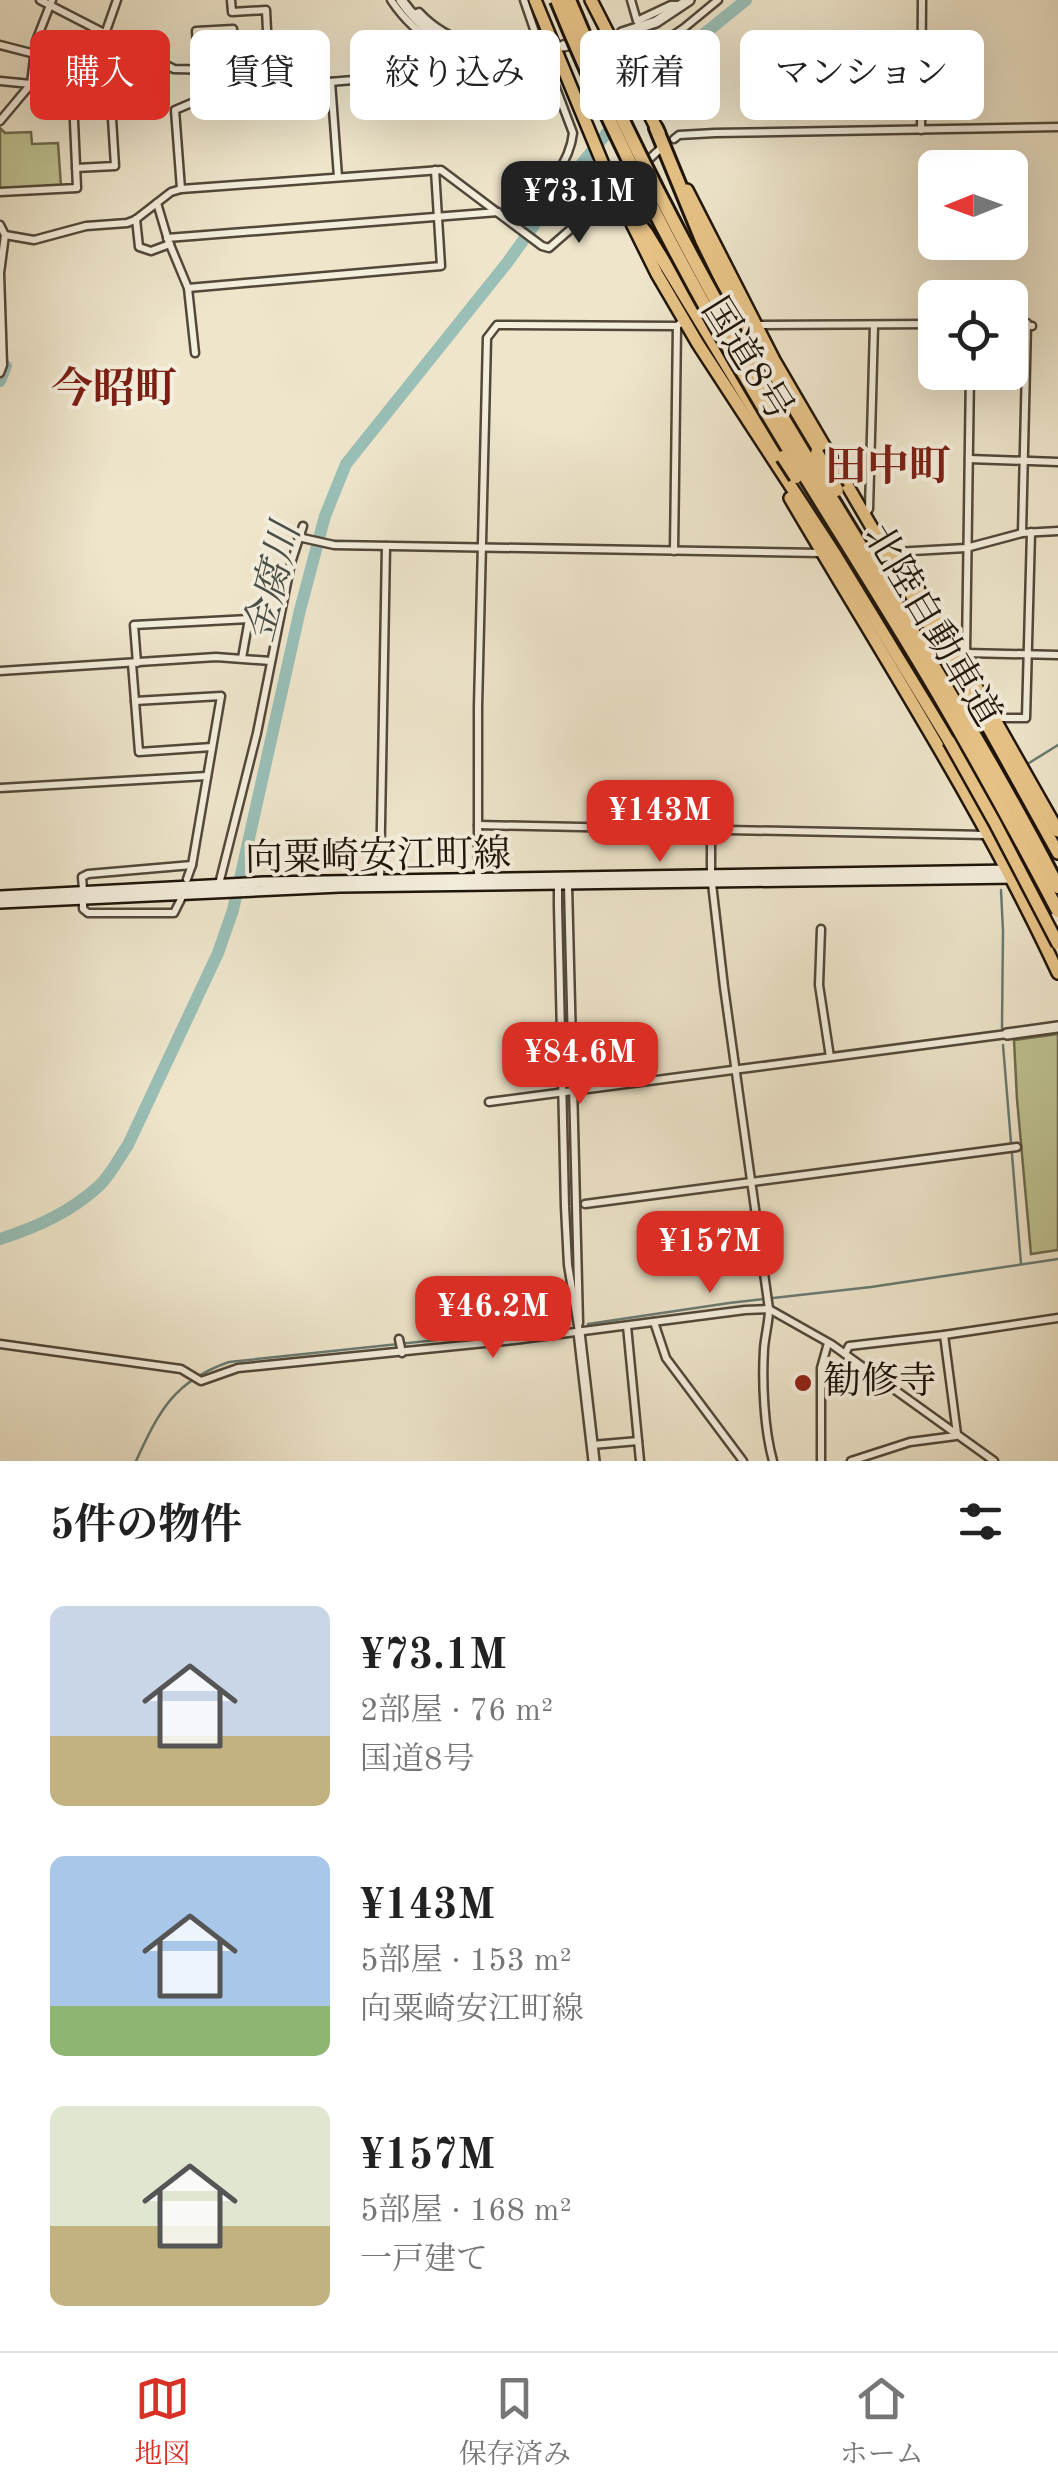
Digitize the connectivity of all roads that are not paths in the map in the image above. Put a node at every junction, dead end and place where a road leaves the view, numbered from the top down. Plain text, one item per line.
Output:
1 (40, 0) edge
2 (117, 0) edge
3 (230, 0) edge
4 (391, 0) edge
5 (524, 0) edge
6 (535, 0) edge
7 (557, 0) edge
8 (569, 0) edge
9 (591, 0) edge
10 (631, 0) edge
11 (718, 0) edge
12 (922, 0) edge
13 (51, 3) edge
14 (686, 3) edge
15 (405, 9) edge
16 (232, 12) junction
17 (233, 28) joint
18 (40, 30) edge
19 (97, 30) edge
20 (106, 30) edge
21 (208, 30) edge
22 (267, 30) edge
23 (429, 30) edge
24 (604, 30) edge
25 (631, 30) edge
26 (681, 30) edge
27 (580, 42) edge
28 (0, 45) edge
29 (563, 46) dead end
30 (30, 53) edge
31 (0, 80) edge
32 (350, 80) edge
33 (331, 82) junction
34 (30, 84) joint
35 (74, 120) edge
36 (112, 120) edge
37 (652, 120) edge
38 (0, 121) edge
39 (1058, 126) edge
40 (656, 127) junction
41 (921, 130) junction
42 (674, 140) dead end
43 (660, 149) dead end
44 (76, 168) junction
45 (435, 170) junction
46 (338, 177) junction
47 (621, 184) dead end
48 (181, 190) junction
49 (0, 192) edge
50 (604, 200) dead end
51 (621, 201) junction
52 (157, 203) junction
53 (498, 212) junction
54 (438, 218) junction
55 (136, 219) junction
56 (0, 224) edge
57 (514, 225) junction
58 (5, 235) junction
59 (168, 241) junction
60 (188, 288) junction
61 (680, 323) junction
62 (874, 324) junction
63 (918, 324) edge
64 (1028, 324) edge
65 (756, 326) junction
66 (1028, 351) edge
67 (195, 353) dead end
68 (0, 373) edge
69 (970, 390) edge
70 (1027, 390) edge
71 (969, 459) junction
72 (1024, 460) junction
73 (1058, 462) edge
74 (864, 516) junction
75 (303, 526) dead end
76 (1058, 531) edge
77 (1026, 533) junction
78 (300, 537) junction
79 (386, 546) junction
80 (482, 548) junction
81 (966, 548) junction
82 (674, 550) junction
83 (889, 552) junction
84 (829, 554) junction
85 (890, 616) junction
86 (920, 640) junction
87 (1028, 654) junction
88 (1058, 655) edge
89 (963, 657) junction
90 (242, 659) junction
91 (271, 661) junction
92 (135, 663) junction
93 (0, 671) edge
94 (135, 701) junction
95 (988, 716) junction
96 (212, 747) junction
97 (207, 776) junction
98 (0, 788) edge
99 (478, 825) junction
100 (711, 830) junction
101 (1058, 831) edge
102 (990, 834) junction
103 (1058, 854) edge
104 (192, 865) junction
105 (1058, 869) edge
106 (1010, 874) junction
107 (187, 879) dead end
108 (713, 879) junction
109 (478, 881) junction
110 (563, 882) junction
111 (380, 883) junction
112 (1058, 883) edge
113 (218, 888) junction
114 (83, 894) junction
115 (0, 896) edge
116 (181, 899) dead end
117 (0, 904) edge
118 (1058, 911) edge
119 (821, 929) dead end
120 (1058, 944) edge
121 (1058, 973) edge
122 (1058, 1027) edge
123 (1007, 1034) joint
124 (830, 1058) junction
125 (736, 1070) junction
126 (572, 1092) junction
127 (561, 1093) junction
128 (489, 1102) dead end
129 (1013, 1147) dead end
130 (750, 1182) junction
131 (585, 1204) dead end
132 (768, 1303) junction
133 (1058, 1318) edge
134 (654, 1322) junction
135 (626, 1326) junction
136 (579, 1332) junction
137 (944, 1335) junction
138 (399, 1339) dead end
139 (828, 1343) junction
140 (0, 1344) edge
141 (402, 1351) junction
142 (845, 1354) junction
143 (957, 1435) junction
144 (638, 1441) junction
145 (592, 1445) junction
146 (978, 1450) junction
147 (869, 1459) edge
148 (594, 1461) edge
149 (640, 1461) edge
150 (743, 1461) edge
151 (773, 1461) edge
152 (821, 1461) edge
153 (852, 1461) edge
154 (978, 1461) edge
155 (994, 1461) edge

1 - 13 street
2 - 20 street
3 - 16 street
4 - 15 street
5 - 15 street
6 - 51 highway, 国道8号
7 - 85 highway, 北陸自動車道, bridge
8 - 86 highway, 北陸自動車道, bridge
9 - 24 highway, 国道8号
10 - 14 street
11 - 26 street
12 - 41 street
13 - 18 street
13 - 19 street
14 - 25 main road
15 - 23 main road
15 - 57 street
16 - 17 street
16 - 22 street
17 - 21 street
27 - 29 main road
28 - 30 street
31 - 34 street
32 - 33 street
33 - 46 street
33 - 48 street
34 - 38 street
35 - 44 street
36 - 44 street
37 - 40 highway, 国道8号
39 - 41 street
40 - 65 highway, 国道8号
40 - 86 highway, bridge
41 - 42 street
43 - 47 street
44 - 49 street
45 - 46 street
45 - 53 street
45 - 54 street
46 - 48 street
48 - 52 street
50 - 57 street
51 - 61 highway, 国道8号
51 - 85 highway, bridge
52 - 55 street
52 - 59 street
53 - 54 street
53 - 57 street
54 - 59 street
54 - 60 street
55 - 58 street
55 - 59 street
56 - 58 street
58 - 68 street
59 - 60 street
60 - 67 street
61 - 80 street
61 - 82 street
61 - 84 highway, 国道8号
62 - 63 street
62 - 65 street
62 - 74 street
64 - 66 street
65 - 74 highway, 国道8号
69 - 71 street
70 - 72 street
71 - 72 street
71 - 81 street
72 - 73 street
72 - 77 street
74 - 83 highway, 国道8号
75 - 78 street
76 - 77 street
77 - 81 street
77 - 87 street
78 - 79 street
78 - 91 street
79 - 80 street
79 - 111 street
80 - 82 street
80 - 99 street
81 - 83 street
81 - 89 street
82 - 84 street
83 - 84 street
83 - 89 highway
83 - 95 highway
84 - 102 highway
84 - 120 highway, 国道8号, bridge
85 - 118 highway, 北陸自動車道, bridge
86 - 112 highway, 北陸自動車道, bridge
87 - 88 street
87 - 89 street
87 - 95 street
89 - 95 highway
90 - 91 street
90 - 92 street
90 - 92 street
91 - 113 street
92 - 93 street
92 - 94 street
94 - 96 street
94 - 96 street
95 - 101 highway
95 - 103 highway
96 - 97 street
97 - 98 street
97 - 104 street
99 - 100 street
99 - 109 street
100 - 102 street
100 - 108 street
102 - 106 highway
104 - 107 street
104 - 114 street
105 - 106 main road, 向粟崎安江町線
106 - 108 main road, 向粟崎安江町線
106 - 112 main road, 向粟崎安江町線
106 - 121 highway
108 - 110 main road, 向粟崎安江町線
108 - 125 street
109 - 110 main road, 向粟崎安江町線
109 - 111 main road, 向粟崎安江町線
110 - 126 street
110 - 127 street
111 - 113 main road, 向粟崎安江町線
113 - 114 main road, 向粟崎安江町線
114 - 115 main road, 向粟崎安江町線
114 - 116 street
114 - 117 main road, 向粟崎安江町線
119 - 124 street
122 - 123 main road
123 - 124 street
124 - 125 street
125 - 126 street
125 - 130 street
126 - 127 street
126 - 136 street
127 - 128 street
127 - 136 street
129 - 130 street
130 - 131 street
130 - 132 street
132 - 134 street
132 - 139 street
132 - 151 street
133 - 137 street
134 - 135 street
134 - 150 street
135 - 136 street
135 - 144 street
136 - 141 street
136 - 145 main road
137 - 142 street
137 - 143 street
138 - 141 street
139 - 142 street
139 - 152 street
140 - 141 street
142 - 143 street
143 - 146 street
143 - 147 street
144 - 145 street
144 - 149 street
145 - 148 main road
146 - 154 street
146 - 155 street
147 - 153 street

